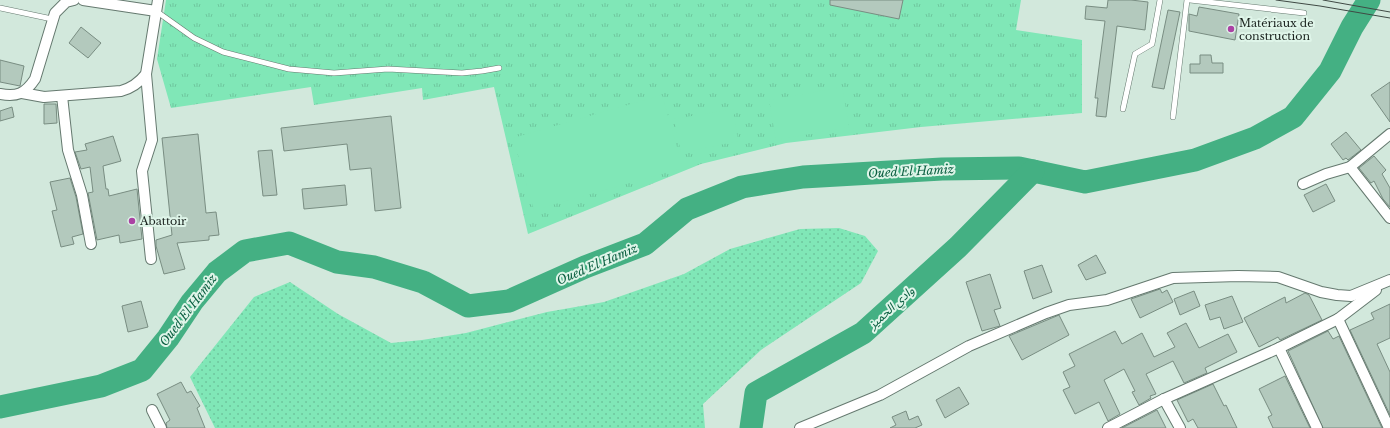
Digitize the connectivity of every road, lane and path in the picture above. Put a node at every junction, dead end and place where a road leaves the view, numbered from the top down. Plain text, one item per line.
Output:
1 (74, 0) edge
2 (83, 0) edge
3 (158, 0) edge
4 (1160, 0) edge
5 (1189, 0) edge
6 (0, 8) edge
7 (156, 12) junction
8 (1304, 14) dead end
9 (52, 19) junction
10 (499, 68) dead end
11 (146, 74) junction
12 (22, 93) junction
13 (0, 94) edge
14 (62, 96) junction
15 (1123, 109) dead end
16 (1174, 117) dead end
17 (1390, 134) edge
18 (1350, 168) junction
19 (1303, 184) dead end
20 (1390, 218) edge
21 (91, 244) dead end
22 (151, 259) dead end
23 (1390, 280) edge
24 (1338, 319) junction
25 (1278, 348) junction
26 (1164, 399) junction
27 (152, 410) dead end
28 (161, 428) edge
29 (800, 428) edge
30 (1108, 428) edge
31 (1180, 428) edge
32 (1317, 428) edge
33 (1389, 428) edge

1 - 9 street
2 - 7 street
3 - 7 street
4 - 15 lane
5 - 8 lane
5 - 16 lane
6 - 9 lane
7 - 10 lane
7 - 11 street
9 - 12 street
11 - 14 street
11 - 22 street
12 - 13 street
12 - 14 street
14 - 21 street
17 - 18 street
18 - 19 street
18 - 20 street
23 - 24 street
23 - 29 street
24 - 25 street
24 - 33 street
25 - 26 street
25 - 32 street
26 - 30 street
26 - 31 street
27 - 28 street

